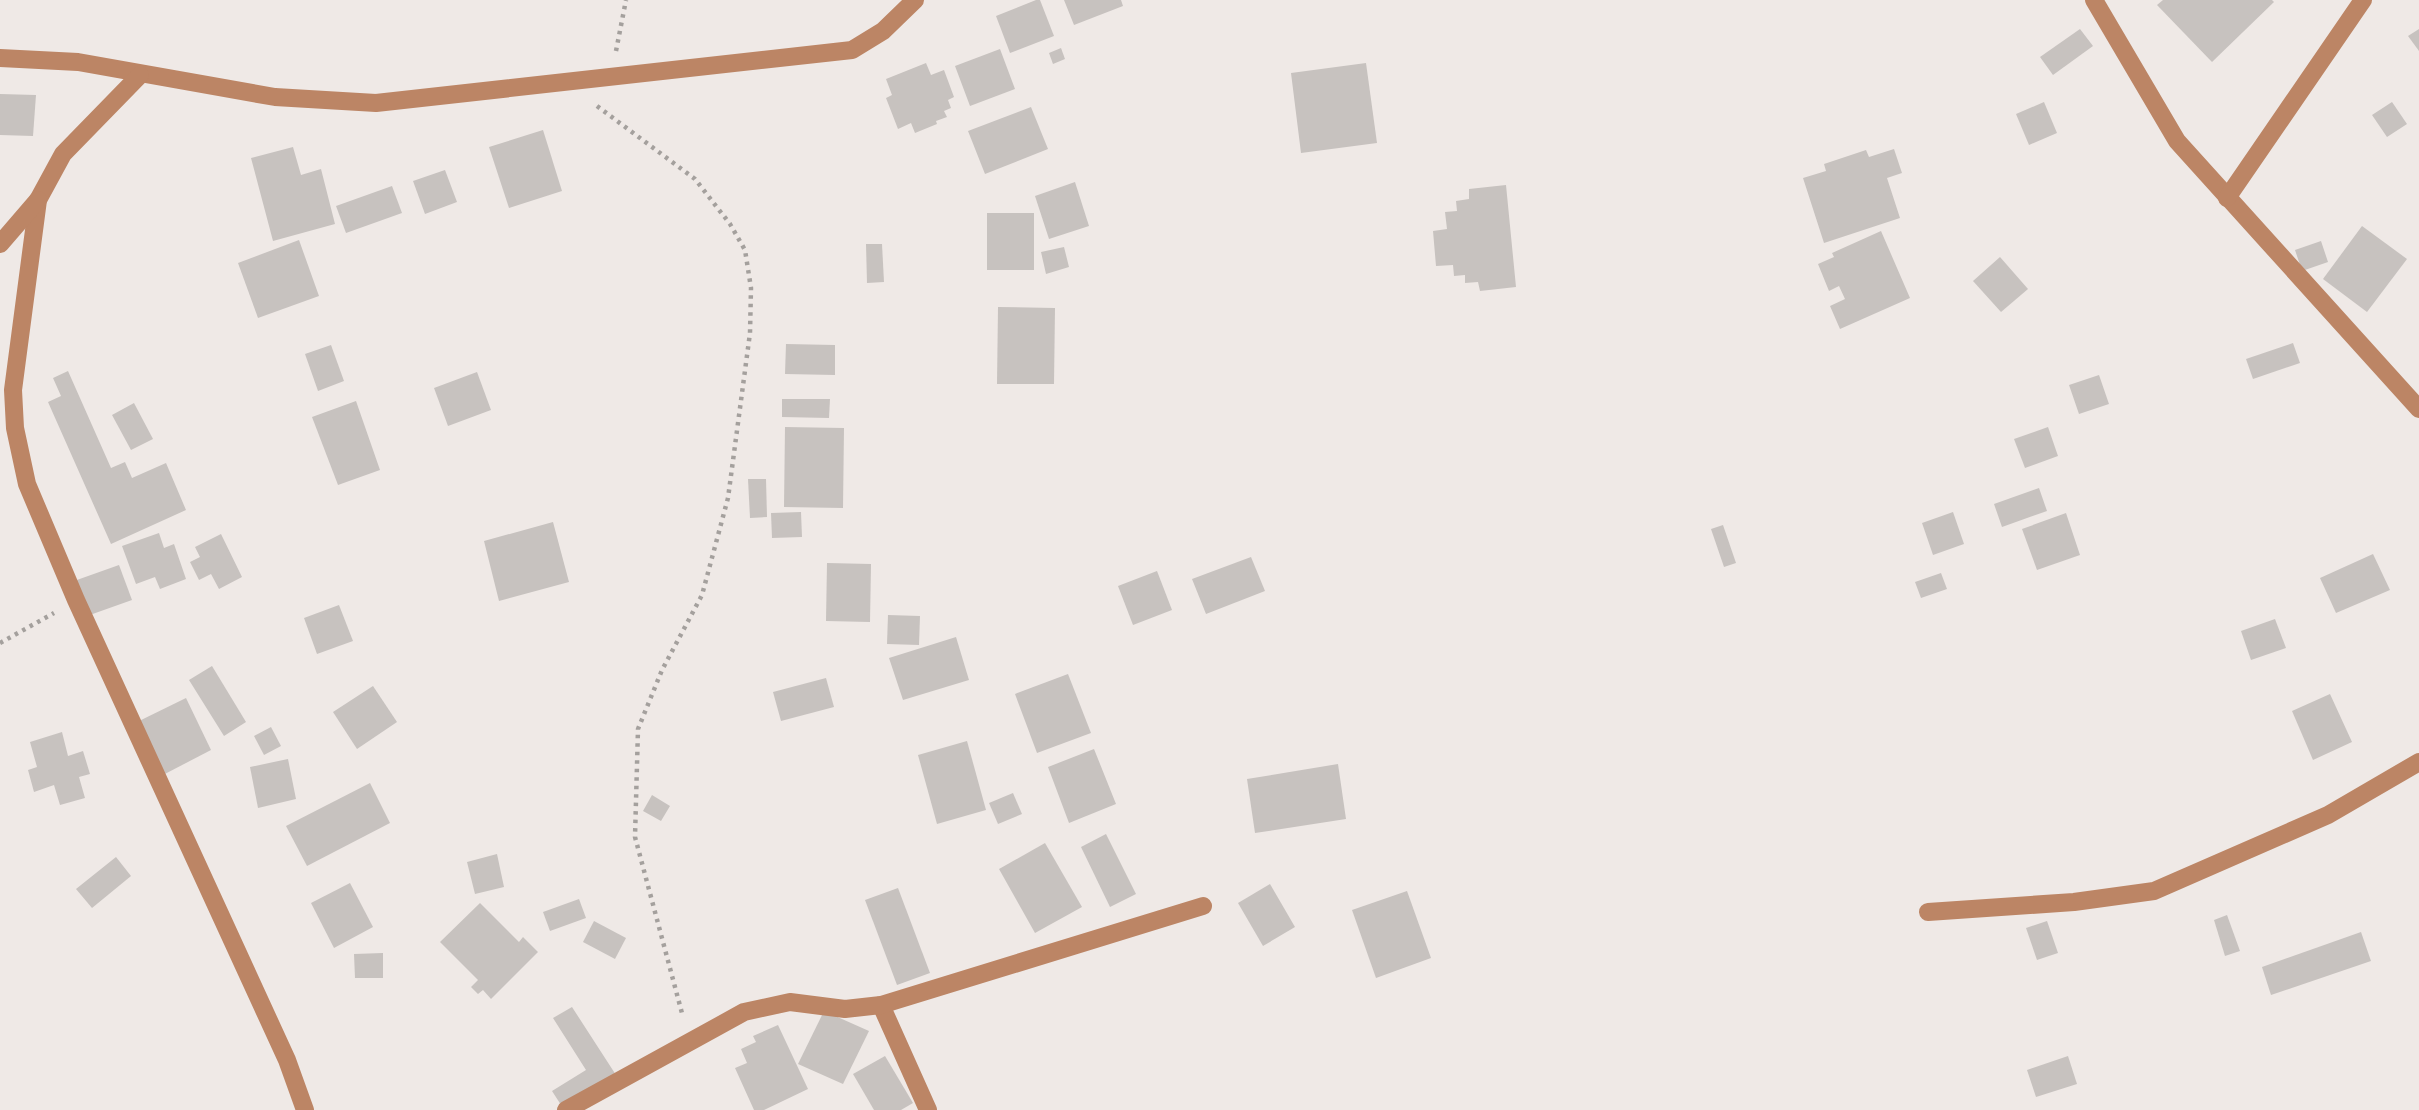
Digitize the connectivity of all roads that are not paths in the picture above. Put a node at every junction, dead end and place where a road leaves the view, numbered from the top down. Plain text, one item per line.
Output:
1 (915, 0) edge
2 (2094, 0) edge
3 (2363, 0) edge
4 (0, 58) edge
5 (140, 75) junction
6 (2227, 198) junction
7 (38, 200) junction
8 (0, 244) edge
9 (2419, 409) edge
10 (2419, 762) edge
11 (1203, 906) dead end
12 (1928, 912) dead end
13 (881, 1005) junction
14 (305, 1110) edge
15 (566, 1110) edge
16 (928, 1110) edge

1 - 5 street
2 - 6 street
3 - 6 street
4 - 5 street
5 - 7 street
6 - 9 street
7 - 8 street
7 - 14 street
10 - 12 street
11 - 13 street
13 - 15 street
13 - 16 street

